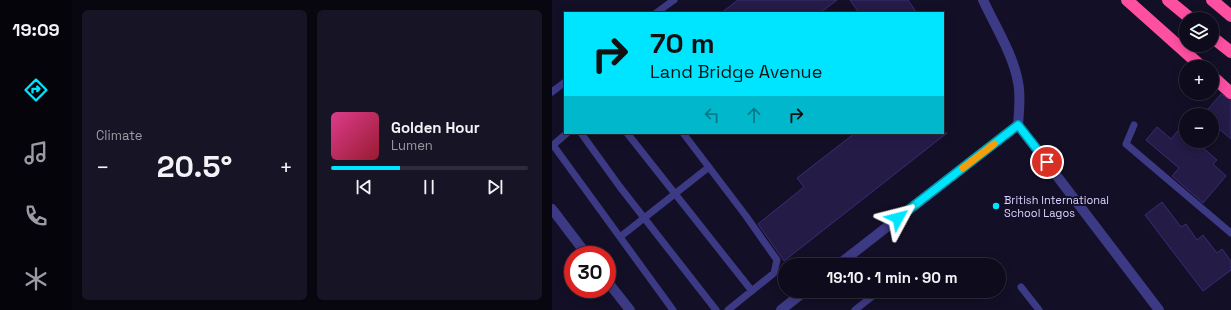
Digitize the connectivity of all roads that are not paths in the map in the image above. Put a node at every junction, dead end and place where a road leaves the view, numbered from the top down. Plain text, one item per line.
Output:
1 (674, 0) edge
2 (983, 0) edge
3 (1127, 0) edge
4 (1168, 0) edge
5 (1212, 0) edge
6 (657, 12) edge
7 (1183, 12) edge
8 (1231, 16) edge
9 (1219, 42) edge
10 (1231, 52) edge
11 (1194, 60) edge
12 (1219, 82) edge
13 (564, 83) edge
14 (552, 92) edge
15 (1231, 93) edge
16 (1018, 125) junction
17 (1134, 126) dead end
18 (566, 134) edge
19 (582, 134) edge
20 (628, 134) edge
21 (684, 134) edge
22 (553, 146) edge
23 (709, 167) junction
24 (676, 194) junction
25 (552, 209) edge
26 (644, 218) junction
27 (1231, 233) edge
28 (620, 237) junction
29 (580, 246) edge
30 (847, 258) edge
31 (1021, 287) dead end
32 (752, 290) junction
33 (616, 292) edge
34 (796, 298) edge
35 (870, 298) edge
36 (630, 310) edge
37 (673, 310) edge
38 (716, 310) edge
39 (728, 310) edge
40 (781, 310) edge
41 (855, 310) edge
42 (1039, 310) edge
43 (1159, 310) edge

1 - 6 lane
2 - 16 street
3 - 11 highway
4 - 7 highway
5 - 8 highway
9 - 10 highway
12 - 15 highway
13 - 14 lane
16 - 30 street
16 - 43 street
17 - 27 lane
18 - 22 lane
19 - 26 lane
20 - 24 lane
21 - 23 lane
22 - 28 lane
23 - 24 lane
23 - 32 lane
24 - 26 lane
24 - 32 lane
25 - 29 street
26 - 28 lane
26 - 38 lane
28 - 37 lane
31 - 42 lane
32 - 39 lane
33 - 36 street
34 - 40 street
35 - 41 lane

